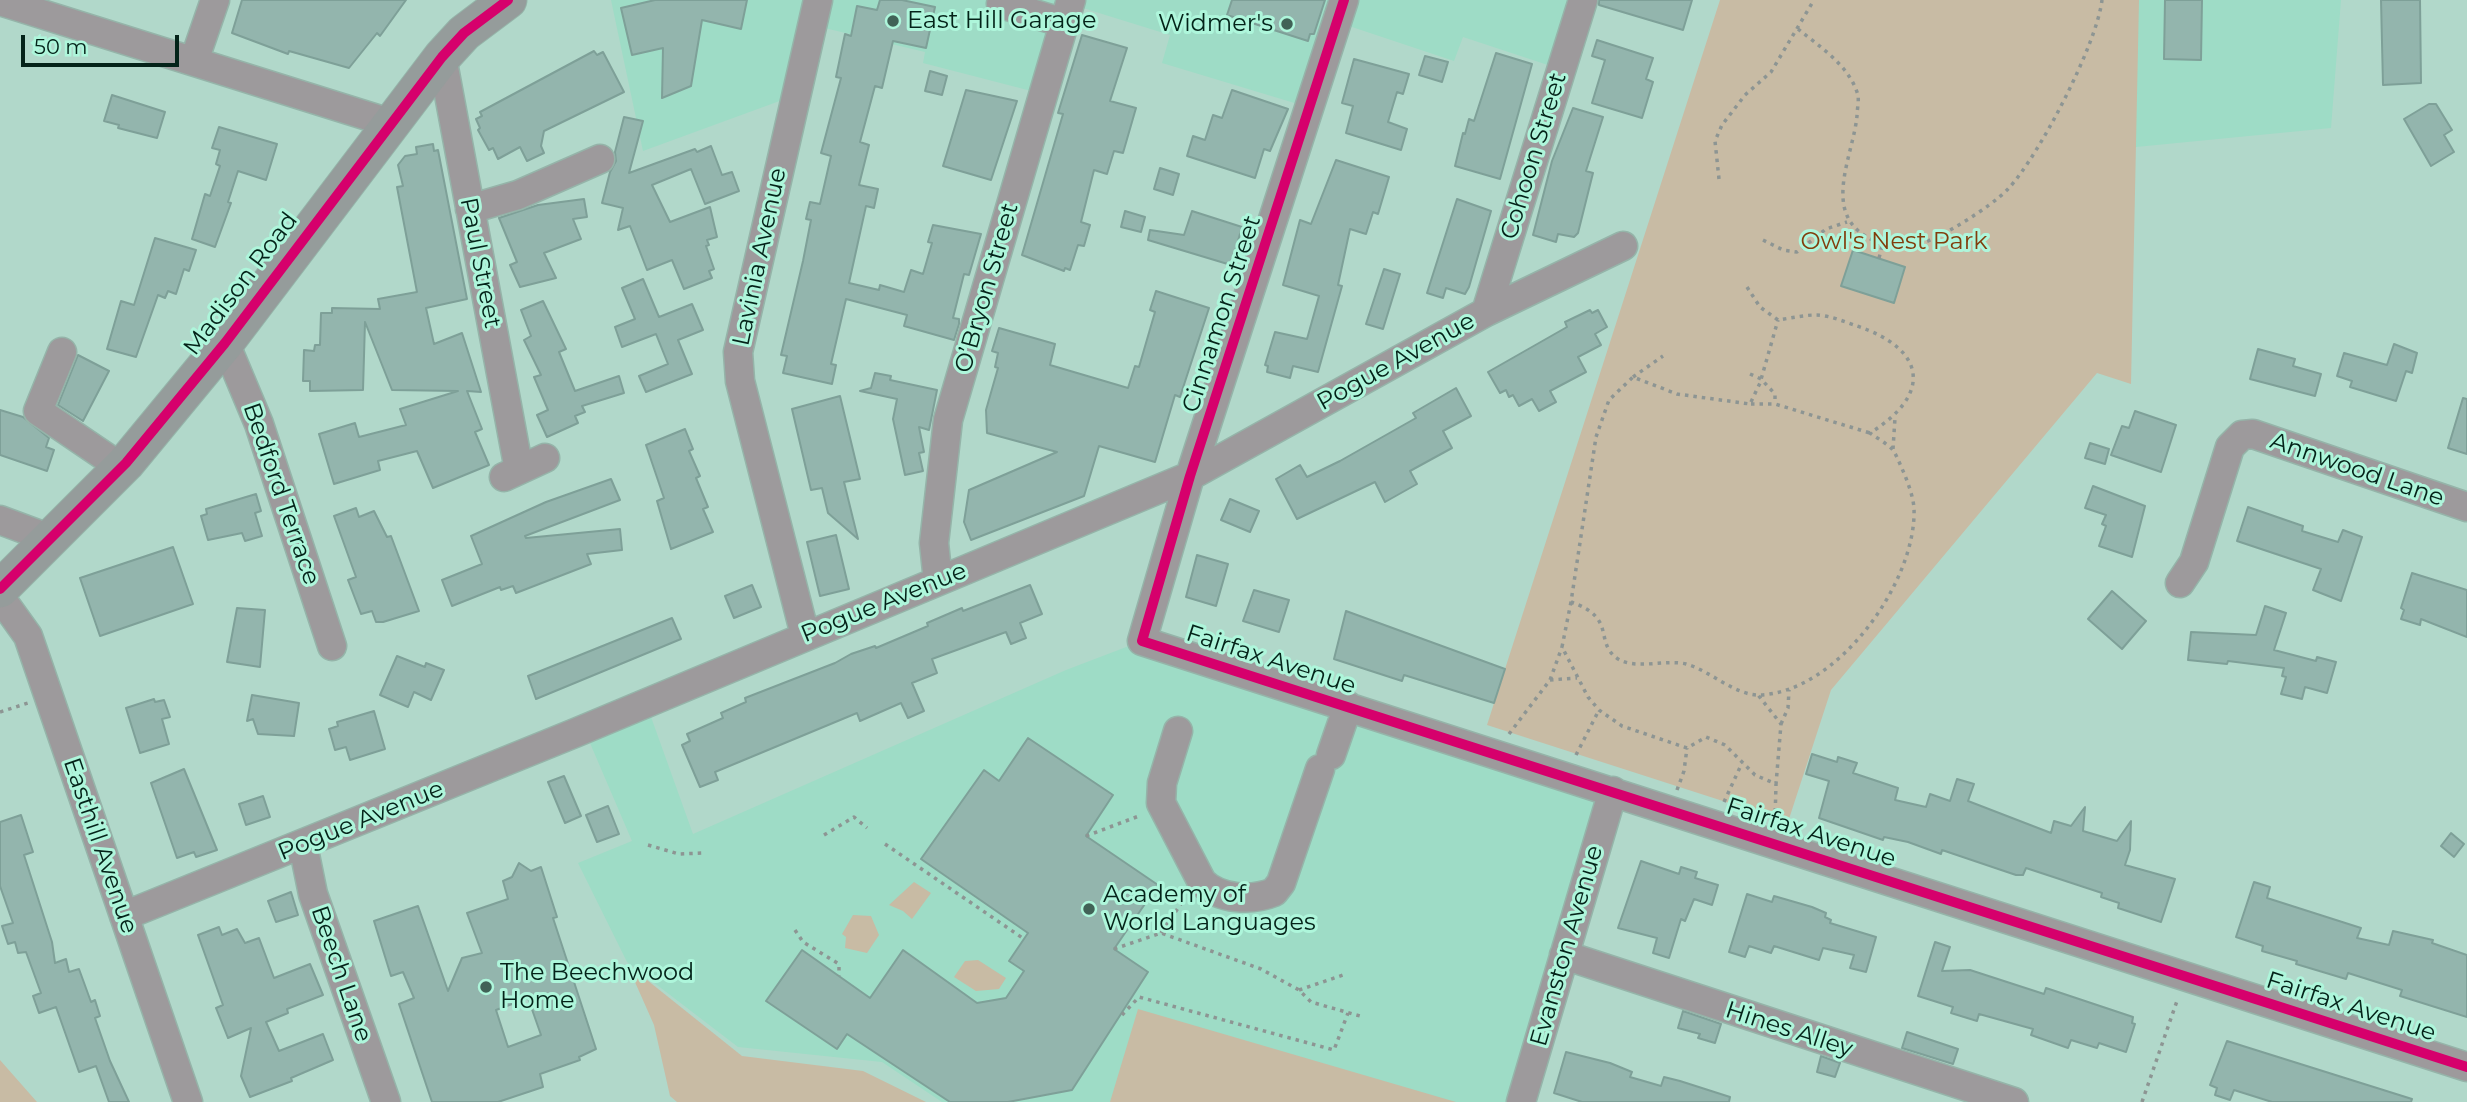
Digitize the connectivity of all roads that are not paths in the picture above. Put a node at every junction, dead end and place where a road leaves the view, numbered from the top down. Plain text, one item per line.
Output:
1 (215, 0) edge
2 (508, 0) edge
3 (818, 0) edge
4 (1343, 0) edge
5 (1583, 0) edge
6 (0, 1) edge
7 (1001, 5) dead end
8 (1066, 7) edge
9 (442, 57) junction
10 (194, 61) junction
11 (390, 123) junction
12 (600, 159) dead end
13 (470, 209) junction
14 (1623, 246) dead end
15 (1486, 312) junction
16 (225, 342) junction
17 (62, 352) dead end
18 (545, 458) dead end
19 (122, 468) junction
20 (1190, 476) junction
21 (2467, 507) edge
22 (0, 520) edge
23 (51, 539) junction
24 (938, 581) junction
25 (2180, 583) dead end
26 (0, 589) edge
27 (0, 597) edge
28 (805, 635) junction
29 (1142, 641) joint
30 (332, 646) dead end
31 (1348, 706) junction
32 (1178, 731) dead end
33 (1613, 791) junction
34 (303, 845) junction
35 (124, 916) junction
36 (1564, 956) junction
37 (2467, 1067) edge
38 (188, 1102) edge
39 (386, 1102) edge
40 (1521, 1102) edge
41 (2014, 1102) edge

1 - 10 street
2 - 9 main road, Madison Road
3 - 28 street, Lavinia Avenue
4 - 20 street, Cinnamon Street
5 - 15 street, Cohoon Street
6 - 10 street
7 - 8 street
8 - 24 street, O’Bryon Street
9 - 11 main road, Madison Road
9 - 13 street, Paul Street
10 - 11 street
11 - 16 main road, Madison Road
12 - 13 street
13 - 18 street, Paul Street
14 - 15 street, Pogue Avenue
15 - 20 street, Pogue Avenue
16 - 19 main road, Madison Road
16 - 30 street, Bedford Terrace
17 - 19 street
19 - 23 main road, Madison Road
20 - 24 street, Pogue Avenue
20 - 29 street, Cinnamon Street
21 - 25 street, Annwood Lane
22 - 23 street
23 - 26 main road, Madison Road
24 - 28 street, Pogue Avenue
27 - 35 street, Easthill Avenue
28 - 34 street, Pogue Avenue
29 - 31 street, Fairfax Avenue
31 - 32 street
31 - 33 street, Fairfax Avenue
33 - 36 street, Evanston Avenue
33 - 37 street, Fairfax Avenue
34 - 35 street, Pogue Avenue
34 - 39 street, Beech Lane
35 - 38 street, Easthill Avenue
36 - 40 street, Evanston Avenue
36 - 41 street, Hines Alley

